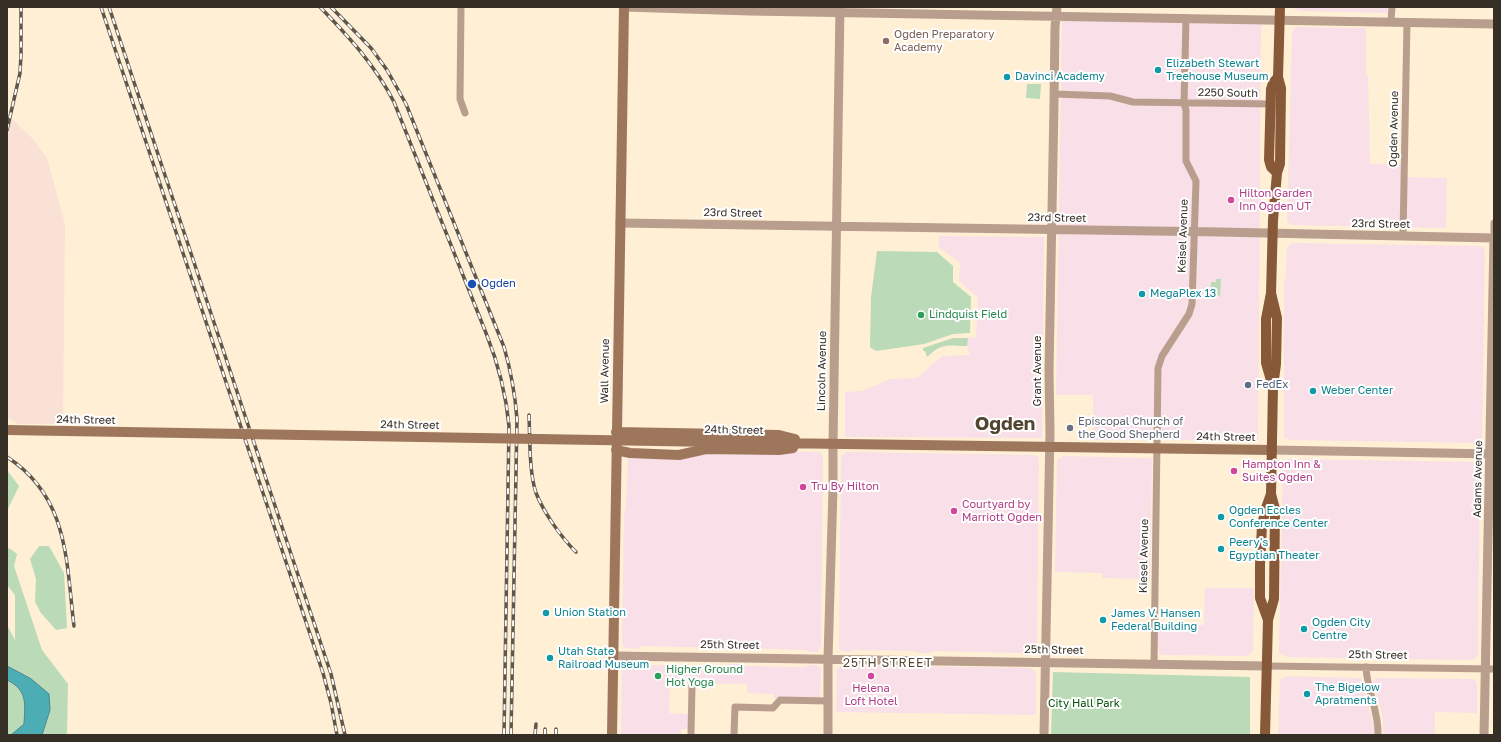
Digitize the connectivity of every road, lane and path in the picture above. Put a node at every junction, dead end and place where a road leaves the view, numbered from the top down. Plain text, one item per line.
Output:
1 (461, 7) edge
2 (618, 7) edge
3 (624, 7) edge
4 (1280, 7) edge
5 (1392, 7) edge
6 (750, 9) edge
7 (840, 10) edge
8 (1057, 11) edge
9 (1186, 18) junction
10 (1279, 20) junction
11 (1391, 21) junction
12 (1407, 22) junction
13 (1494, 24) edge
14 (1278, 77) junction
15 (1054, 94) junction
16 (1184, 104) junction
17 (1270, 104) junction
18 (465, 113) dead end
19 (1277, 173) junction
20 (620, 223) junction
21 (1494, 223) edge
22 (837, 226) junction
23 (1052, 230) junction
24 (1194, 232) junction
25 (1273, 233) junction
26 (1403, 236) junction
27 (1494, 238) edge
28 (7, 430) edge
29 (616, 432) junction
30 (813, 444) junction
31 (833, 444) junction
32 (1050, 446) junction
33 (1157, 448) junction
34 (616, 450) junction
35 (1272, 450) junction
36 (1492, 454) edge
37 (613, 656) junction
38 (828, 659) junction
39 (1045, 662) junction
40 (1154, 664) junction
41 (1266, 666) junction
42 (1366, 667) junction
43 (1489, 669) edge
44 (692, 686) dead end
45 (828, 701) junction
46 (612, 735) edge
47 (691, 735) edge
48 (734, 735) edge
49 (828, 735) edge
50 (1044, 735) edge
51 (1265, 735) edge
52 (1378, 735) edge
53 (1484, 735) edge

1 - 18 street
2 - 3 street
3 - 6 street
3 - 20 main road, Wall Avenue
4 - 10 main road
5 - 11 street
6 - 7 street
7 - 8 street
7 - 22 street, Lincoln Avenue
8 - 9 street
8 - 15 street, Grant Avenue
9 - 10 street
9 - 16 street, Keisel Avenue
10 - 11 street
10 - 14 main road
11 - 12 street
12 - 13 street
12 - 26 street, Ogden Avenue
14 - 17 main road
14 - 19 main road
15 - 16 street, 2250 South
15 - 23 street, Grant Avenue
16 - 17 street, 2250 South
16 - 24 street, Keisel Avenue
17 - 19 main road
19 - 25 main road
20 - 22 street, 23rd Street
20 - 29 main road, Wall Avenue
21 - 27 street, Adams Avenue
22 - 23 street, 23rd Street
22 - 31 street, Lincoln Avenue
23 - 24 street, 23rd Street
23 - 32 street, Grant Avenue
24 - 25 street, 23rd Street
24 - 33 street, Keisel Avenue
25 - 26 street, 23rd Street
25 - 35 main road
26 - 27 street, 23rd Street
27 - 36 street, Adams Avenue
28 - 30 main road, 24th Street, bridge
29 - 30 main road, 24th Street
29 - 34 main road, Wall Avenue
30 - 31 main road, 24th Street
30 - 34 main road, 24th Street
31 - 32 main road, 24th Street
31 - 38 street, Lincoln Avenue
32 - 33 main road, 24th Street
32 - 39 street, Grant Avenue
33 - 35 main road, 24th Street
33 - 40 street, Kiesel Avenue
34 - 37 main road, Wall Avenue
35 - 36 street, 24th Street
35 - 41 main road
36 - 43 street, Adams Avenue
37 - 38 street, 25th Street
37 - 46 main road, Wall Avenue
38 - 39 street, 25th Street
38 - 45 street, Lincoln Avenue
39 - 40 street, 25th Street
39 - 50 street, Grant Avenue
40 - 41 street, 25th Street
41 - 42 street, 25th Street
41 - 51 main road
42 - 43 street, 25th Street
42 - 52 street
43 - 53 street, Adams Avenue
44 - 47 street
45 - 48 street
45 - 49 street, Lincoln Avenue

